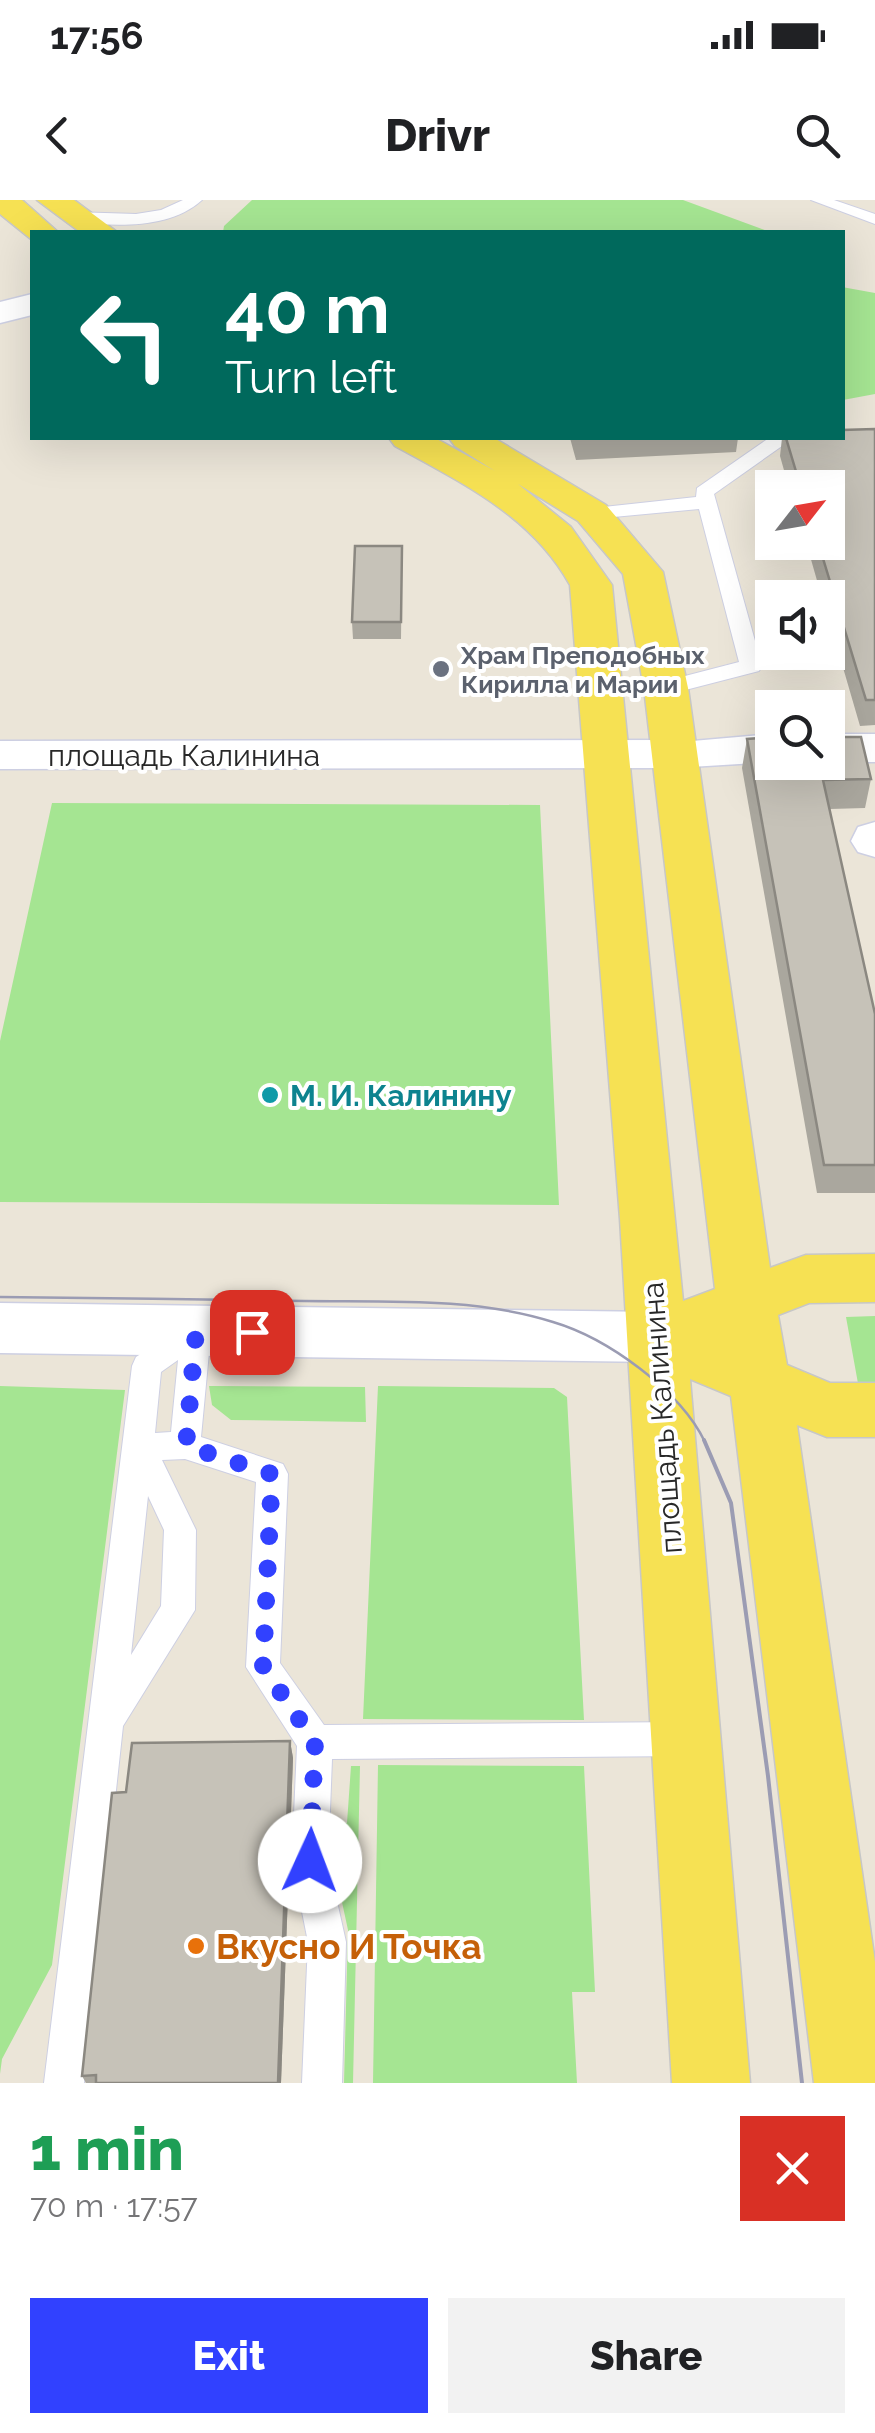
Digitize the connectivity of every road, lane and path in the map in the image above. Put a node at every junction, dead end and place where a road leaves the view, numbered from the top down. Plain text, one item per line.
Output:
1 (194, 200) edge
2 (820, 200) edge
3 (2, 202) edge
4 (175, 213) junction
5 (76, 216) edge
6 (875, 219) edge
7 (39, 230) edge
8 (169, 230) edge
9 (30, 305) edge
10 (0, 313) edge
11 (875, 438) edge
12 (845, 439) edge
13 (411, 440) edge
14 (471, 440) edge
15 (778, 440) edge
16 (707, 502) junction
17 (592, 513) junction
18 (666, 688) junction
19 (845, 748) edge
20 (875, 748) edge
21 (755, 749) edge
22 (608, 753) junction
23 (674, 754) junction
24 (0, 755) edge
25 (875, 1278) edge
26 (746, 1301) junction
27 (0, 1328) edge
28 (196, 1331) junction
29 (656, 1337) junction
30 (759, 1383) junction
31 (875, 1410) edge
32 (186, 1446) junction
33 (140, 1447) junction
34 (108, 1721) junction
35 (686, 1740) junction
36 (315, 1742) junction
37 (64, 2083) edge
38 (322, 2083) edge
39 (712, 2083) edge
40 (853, 2083) edge

1 - 4 lane
2 - 6 lane
3 - 7 main road
4 - 5 lane
4 - 8 lane
9 - 10 street
11 - 12 lane
13 - 22 main road, площадь Калинина
14 - 17 main road
15 - 16 lane
16 - 17 lane
16 - 18 lane
17 - 18 main road
18 - 23 main road
19 - 20 street
21 - 23 street, площадь Калинина
22 - 23 street, площадь Калинина
22 - 24 street, площадь Калинина
22 - 29 main road, площадь Калинина
23 - 26 main road
25 - 26 main road
26 - 29 main road
26 - 30 main road
27 - 28 street
28 - 29 street
28 - 32 lane
28 - 33 lane
29 - 30 main road
29 - 35 main road, площадь Калинина
30 - 31 main road
30 - 40 main road
32 - 33 lane
32 - 36 lane
33 - 34 lane
33 - 34 lane
34 - 37 lane
35 - 36 lane
35 - 39 main road, площадь Калинина
36 - 38 lane

